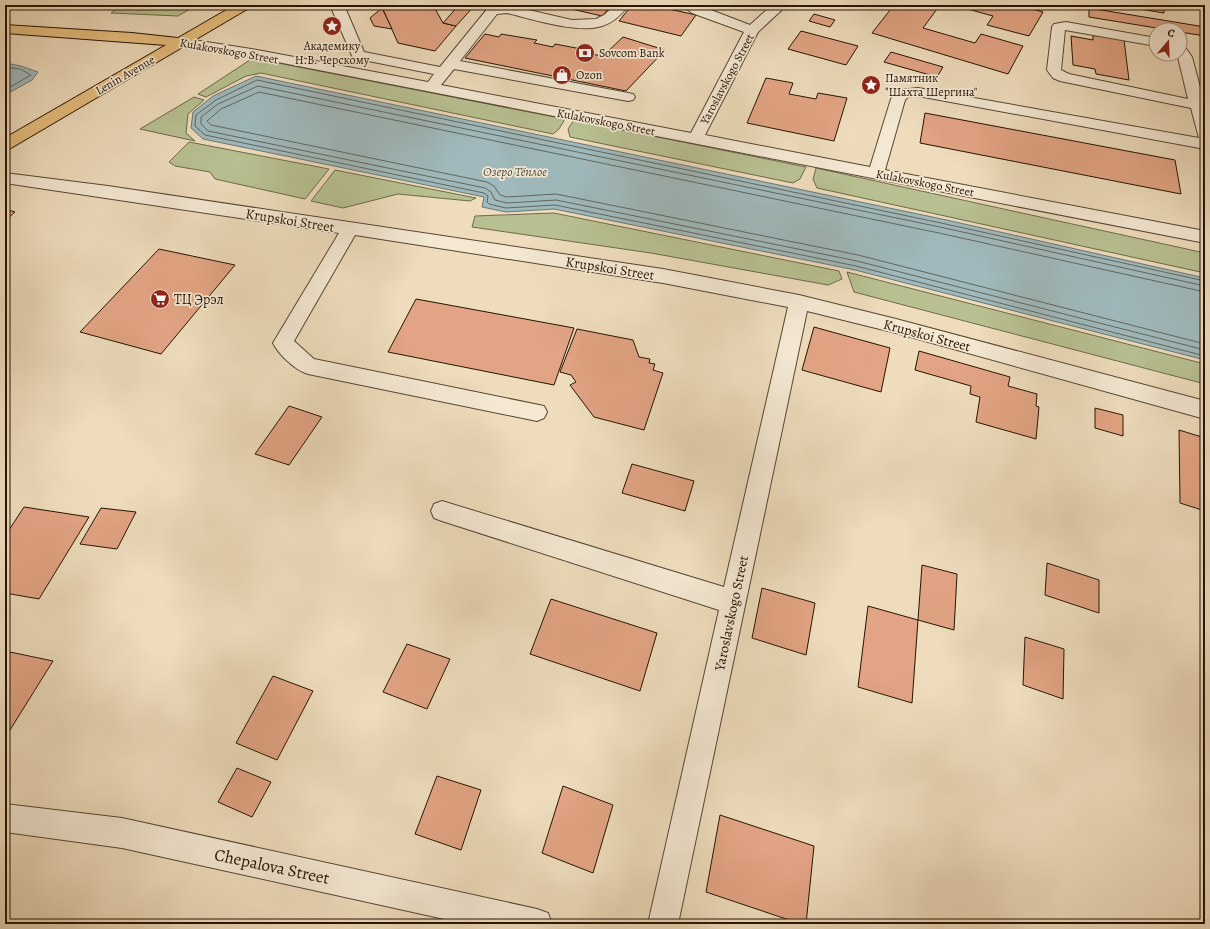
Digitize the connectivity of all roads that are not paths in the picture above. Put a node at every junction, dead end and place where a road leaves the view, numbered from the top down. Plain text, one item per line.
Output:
1 (244, 5) edge
2 (337, 5) edge
3 (622, 5) edge
4 (689, 5) edge
5 (780, 5) edge
6 (501, 7) edge
7 (5, 29) edge
8 (752, 30) junction
9 (1148, 41) edge
10 (181, 42) junction
11 (1186, 62) edge
12 (447, 68) junction
13 (430, 88) junction
14 (628, 97) dead end
15 (1197, 105) junction
16 (1205, 135) edge
17 (695, 139) junction
18 (1205, 144) edge
19 (5, 145) edge
20 (876, 174) junction
21 (5, 178) edge
22 (350, 229) junction
23 (1205, 237) edge
24 (799, 302) junction
25 (1205, 410) edge
26 (537, 412) dead end
27 (442, 511) dead end
28 (734, 602) junction
29 (5, 818) edge
30 (537, 924) edge
31 (663, 924) edge

1 - 10 main road, Lenin Avenue
2 - 12 street
3 - 6 street
4 - 8 street
5 - 8 street, Yaroslavskogo Street
6 - 12 street
7 - 10 main road, Kulakovskogo Street
8 - 17 street, Yaroslavskogo Street
9 - 15 street
10 - 13 street, Kulakovskogo Street
10 - 19 main road, Lenin Avenue
11 - 15 street
12 - 13 street
12 - 14 street
13 - 17 street, Kulakovskogo Street
15 - 16 street
17 - 20 street, Kulakovskogo Street
18 - 20 street
20 - 23 street, Kulakovskogo Street
21 - 22 street, Krupskoi Street
22 - 24 street, Krupskoi Street
22 - 26 street
24 - 25 street, Krupskoi Street
24 - 28 street, Yaroslavskogo Street
27 - 28 street
28 - 31 street, Yaroslavskogo Street
29 - 30 street, Chepalova Street

